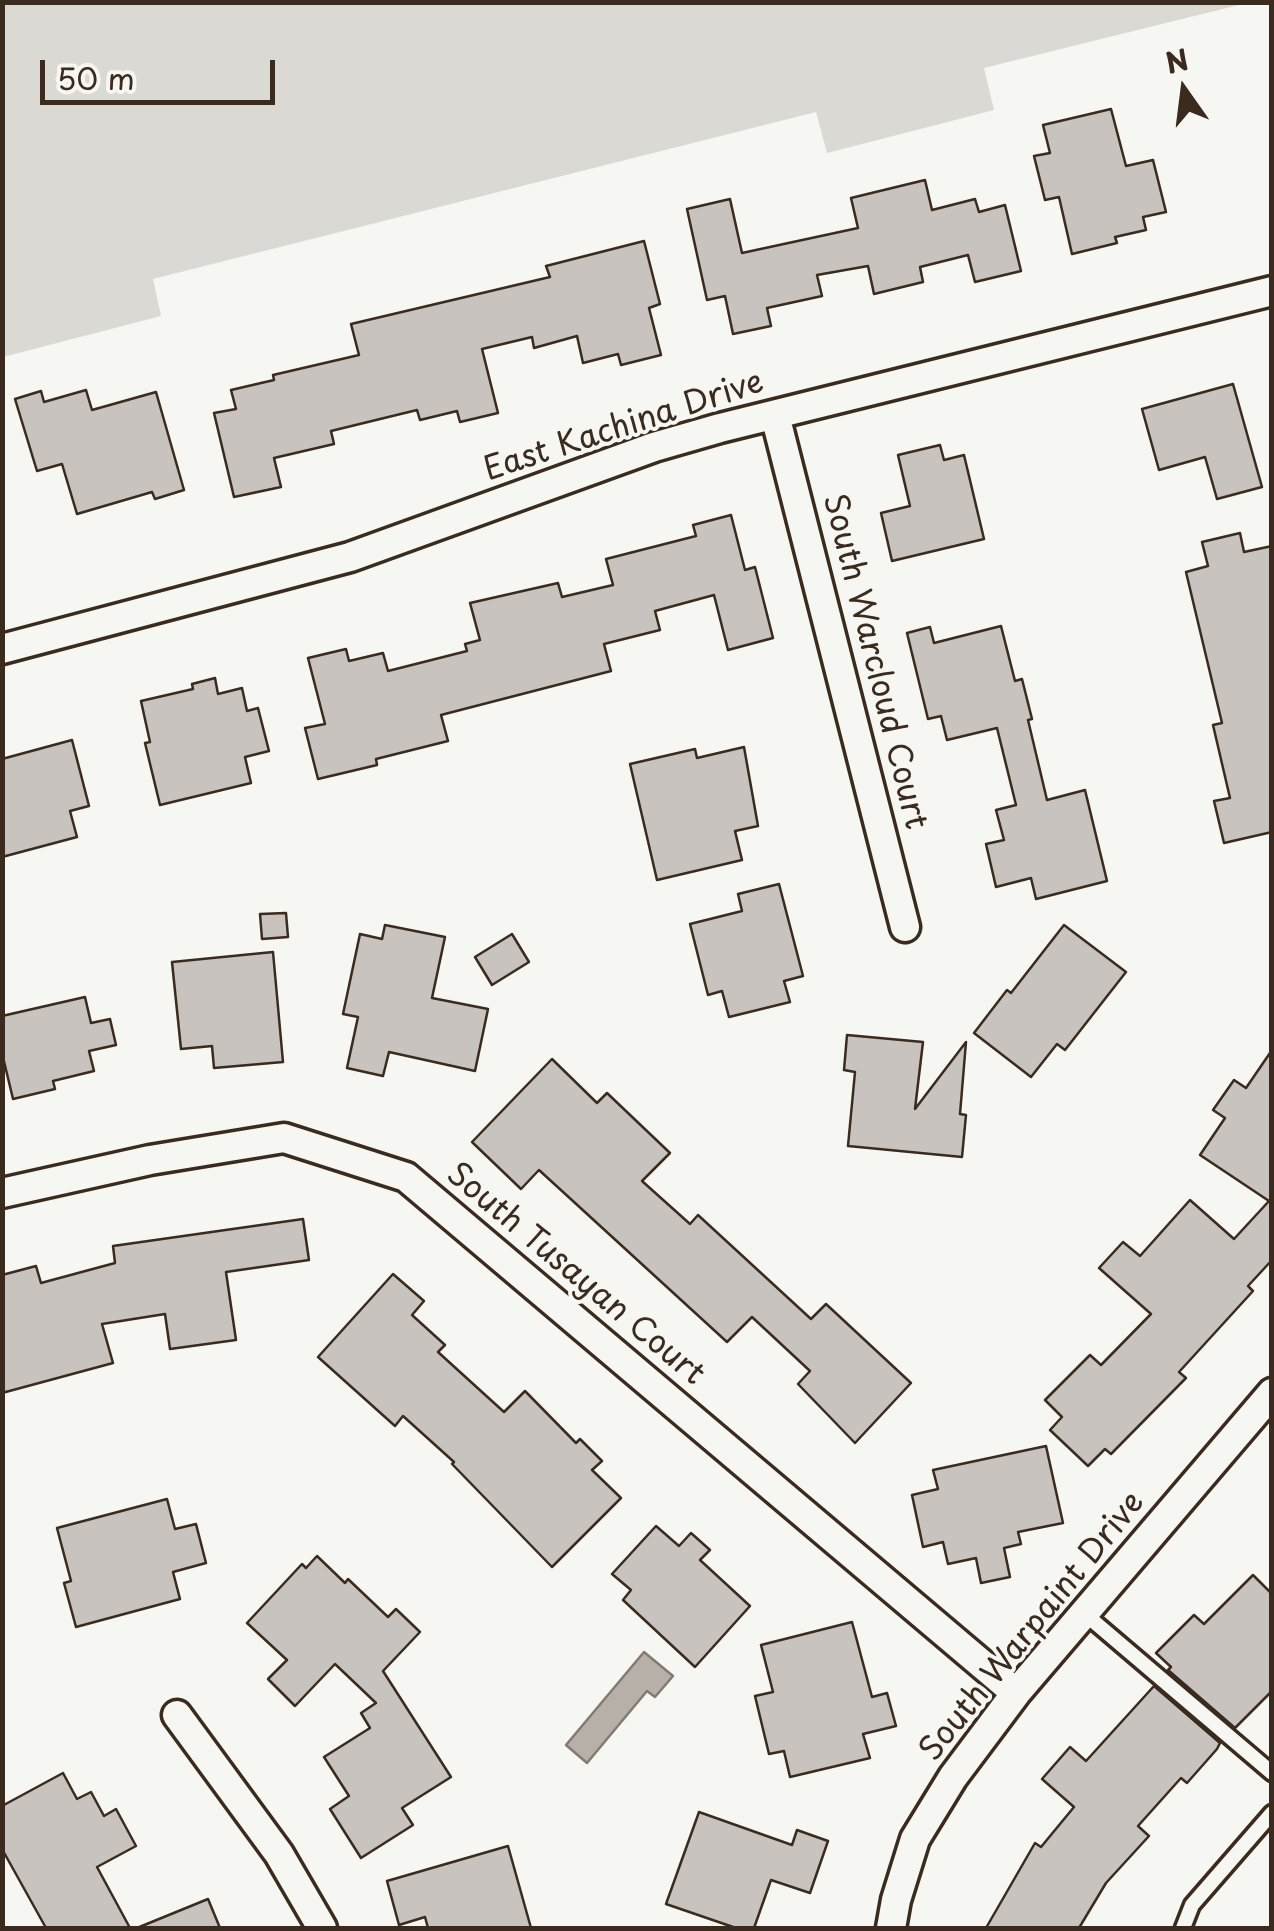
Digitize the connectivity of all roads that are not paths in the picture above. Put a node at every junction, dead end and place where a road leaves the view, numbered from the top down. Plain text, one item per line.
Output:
1 (1272, 291) edge
2 (775, 414) junction
3 (2, 649) edge
4 (905, 927) dead end
5 (2, 1194) edge
6 (1272, 1393) edge
7 (1085, 1614) junction
8 (1016, 1693) junction
9 (177, 1715) dead end
10 (1272, 1773) edge
11 (1272, 1813) edge
12 (322, 1928) edge
13 (891, 1928) edge
14 (1182, 1928) edge

1 - 2 street, East Kachina Drive
2 - 3 street, East Kachina Drive
2 - 4 street, South Warcloud Court
5 - 8 street, South Tusayan Court
6 - 7 street, South Warpaint Drive
7 - 8 street, South Warpaint Drive
7 - 10 lane
8 - 13 street, South Warpaint Drive
9 - 12 street
11 - 14 lane

